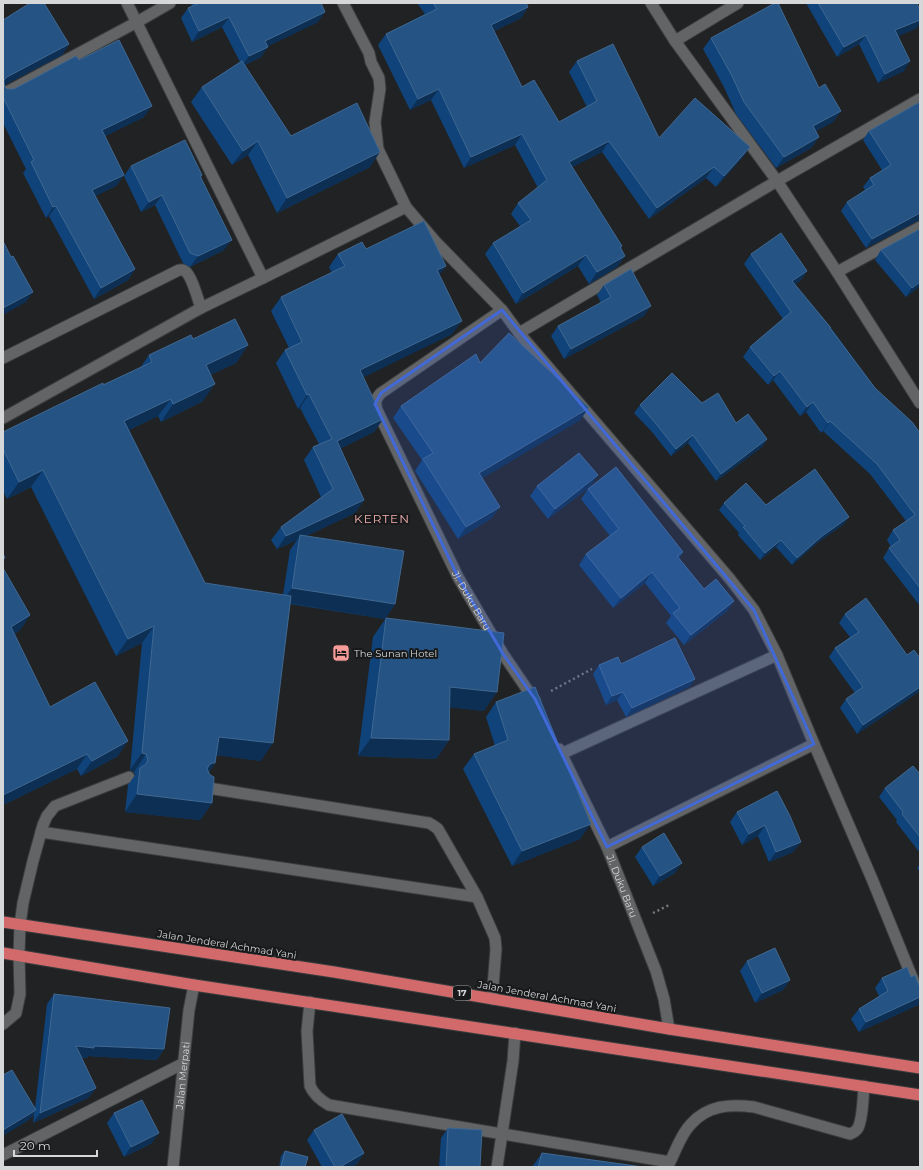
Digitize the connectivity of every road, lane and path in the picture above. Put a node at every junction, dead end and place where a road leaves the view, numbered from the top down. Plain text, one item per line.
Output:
1 (127, 3) edge
2 (170, 3) edge
3 (343, 3) edge
4 (651, 3) edge
5 (738, 3) edge
6 (137, 22) junction
7 (675, 41) junction
8 (3, 94) edge
9 (920, 99) edge
10 (776, 181) junction
11 (406, 207) junction
12 (920, 227) edge
13 (837, 272) junction
14 (263, 278) junction
15 (201, 308) junction
16 (502, 310) junction
17 (519, 334) junction
18 (3, 358) edge
19 (920, 403) edge
20 (3, 418) edge
21 (776, 655) junction
22 (592, 669) dead end
23 (534, 699) junction
24 (541, 713) edge
25 (555, 740) edge
26 (814, 744) junction
27 (561, 754) junction
28 (129, 777) dead end
29 (202, 787) edge
30 (41, 832) junction
31 (607, 847) junction
32 (477, 897) junction
33 (3, 922) edge
34 (20, 925) junction
35 (3, 953) edge
36 (19, 956) junction
37 (194, 985) junction
38 (920, 997) edge
39 (492, 998) junction
40 (310, 1002) junction
41 (3, 1024) edge
42 (669, 1029) junction
43 (515, 1033) junction
44 (184, 1063) junction
45 (920, 1068) edge
46 (864, 1086) junction
47 (920, 1094) edge
48 (501, 1134) junction
49 (3, 1156) edge
50 (669, 1164) edge
51 (173, 1167) edge
52 (497, 1167) edge

1 - 6 street
2 - 6 street
3 - 11 street
4 - 7 street
5 - 7 street
6 - 8 street
6 - 14 street
7 - 10 street
9 - 10 street
10 - 13 street
10 - 17 street
11 - 14 street
11 - 16 street
12 - 13 street
13 - 19 street
14 - 15 street
15 - 18 street
15 - 20 street
16 - 17 street
16 - 23 street, Jl. Duku Baru
17 - 21 street
21 - 26 street
21 - 27 street
22 - 23 path
23 - 24 street, Jl. Duku Baru
25 - 27 street, Jl. Duku Baru
26 - 31 street
26 - 38 street
27 - 31 street, Jl. Duku Baru
28 - 30 street
29 - 32 street
30 - 32 street
30 - 34 street
31 - 42 street, Jl. Duku Baru
32 - 39 street
33 - 34 highway, Jalan Jenderal Achmad Yani / 17
34 - 36 street
34 - 39 highway, Jalan Jenderal Achmad Yani / 17
35 - 36 highway
36 - 37 highway
36 - 41 street
37 - 40 highway
37 - 44 street, Jalan Merpati
39 - 42 highway, Jalan Jenderal Achmad Yani / 17
40 - 43 highway
40 - 48 street
42 - 45 highway, Jalan Jenderal Achmad Yani / 17
43 - 46 highway
43 - 48 street
44 - 49 street
44 - 51 street, Jalan Merpati
46 - 47 highway
46 - 50 street
48 - 50 street
48 - 52 street

